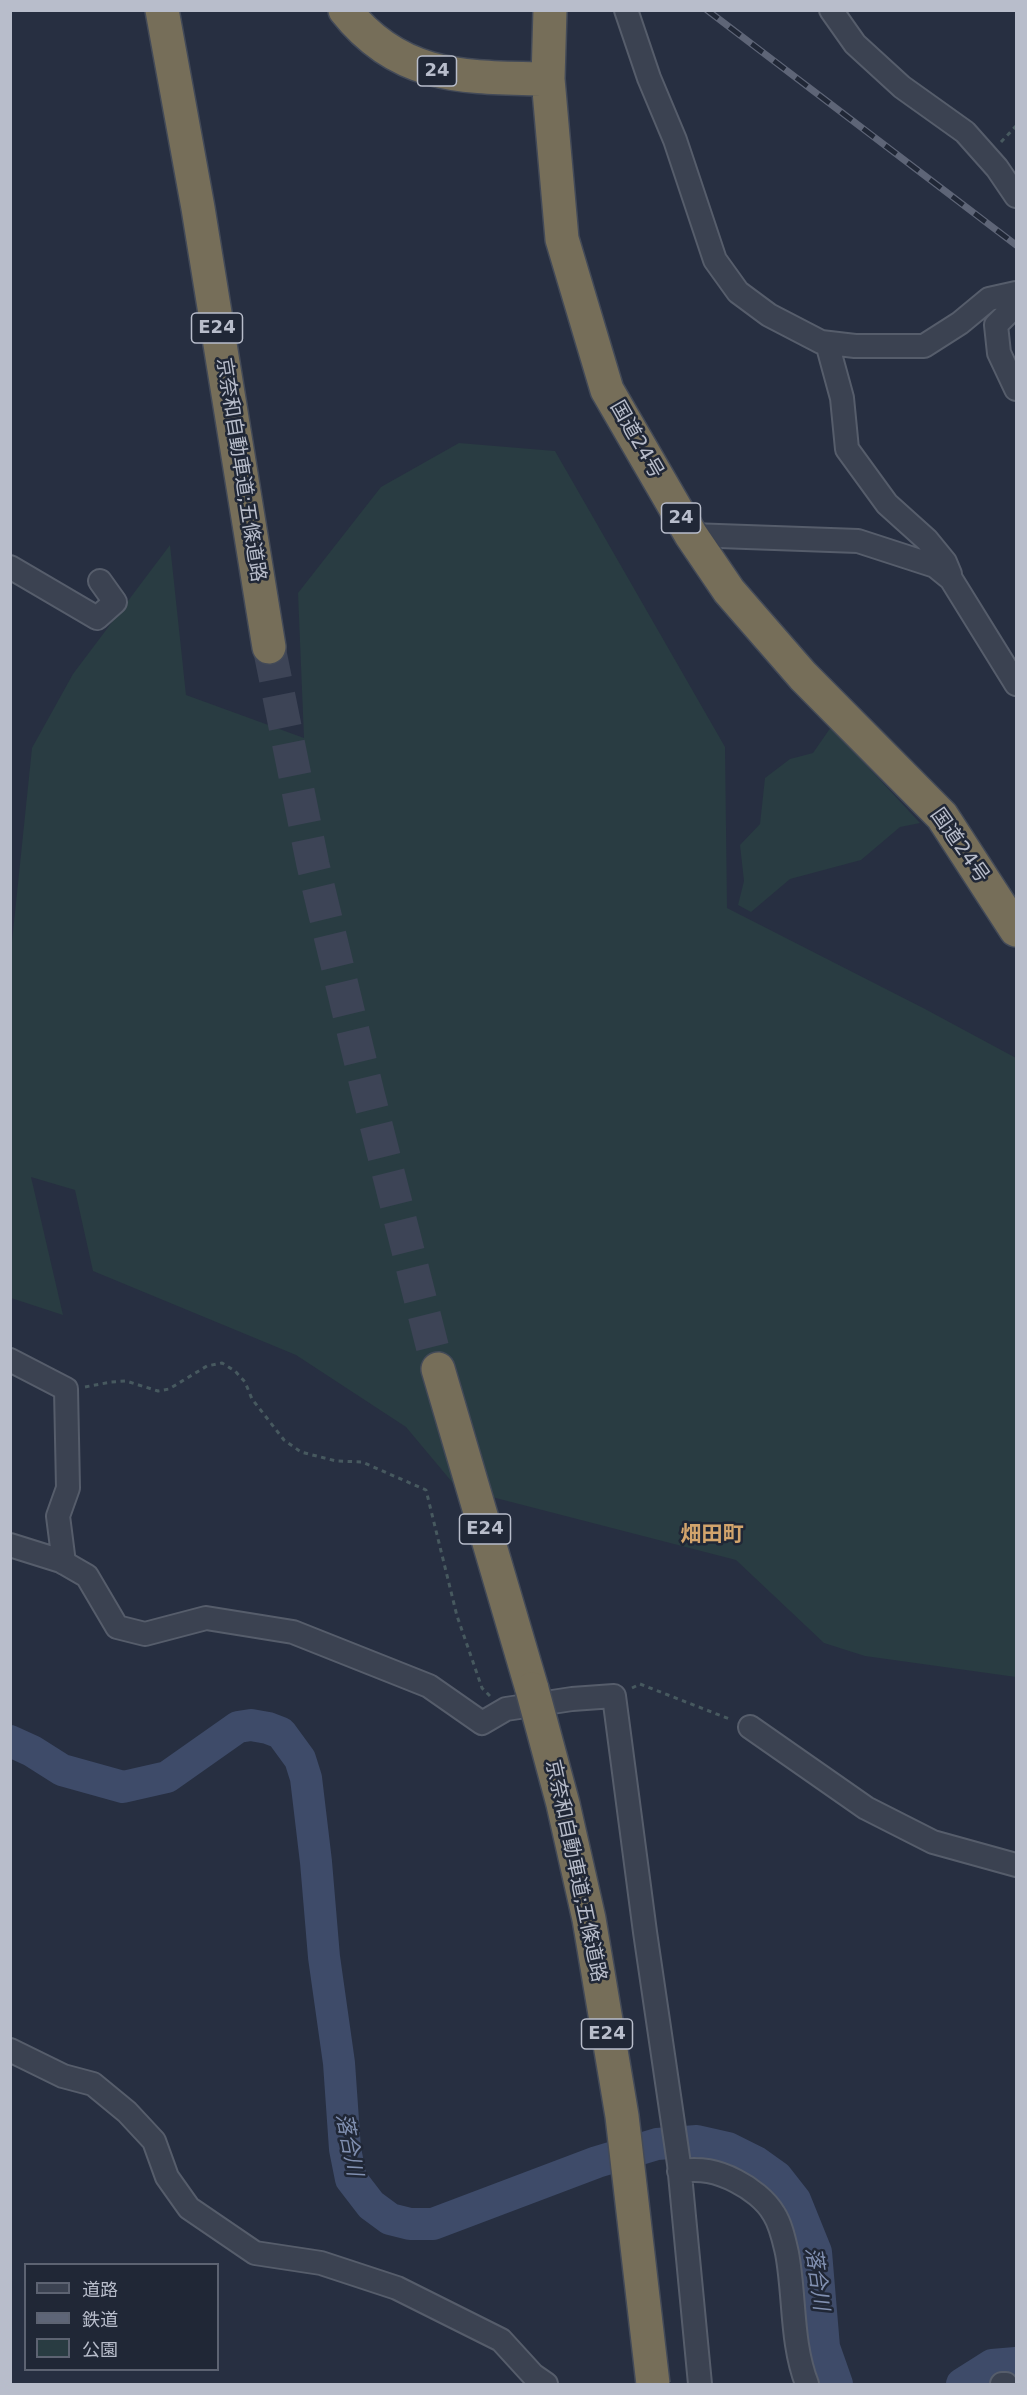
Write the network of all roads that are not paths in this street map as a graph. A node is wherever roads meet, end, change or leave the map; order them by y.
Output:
1 (162, 10) edge
2 (345, 10) edge
3 (550, 10) edge
4 (626, 10) edge
5 (831, 10) edge
6 (548, 79) junction
7 (1017, 196) edge
8 (1017, 293) edge
9 (1017, 305) edge
10 (827, 343) junction
11 (1017, 389) edge
12 (690, 535) junction
13 (10, 567) edge
14 (951, 579) junction
15 (100, 581) dead end
16 (269, 646) tunnel mouth
17 (1017, 684) edge
18 (1017, 930) edge
19 (10, 1360) edge
20 (438, 1369) tunnel mouth
21 (10, 1545) edge
22 (64, 1563) junction
23 (750, 1727) road end
24 (1017, 1865) edge
25 (10, 2050) edge
26 (679, 2167) junction
27 (546, 2385) edge
28 (653, 2385) edge
29 (700, 2385) edge
30 (807, 2385) edge

1 - 16 highway, 京奈和自動車道;五條道路 / E24
2 - 6 highway, 24
3 - 6 highway, 国道24号 / 24
4 - 10 street
5 - 7 street
6 - 12 highway, 国道24号 / 24
8 - 10 street
9 - 11 street
10 - 14 street
12 - 14 street
12 - 18 highway, 国道24号 / 24
13 - 15 street
14 - 17 street
19 - 22 street
20 - 28 highway, 京奈和自動車道;五條道路 / E24, bridge
21 - 22 street
22 - 26 street
23 - 24 street
25 - 27 street
26 - 29 street
26 - 30 street

